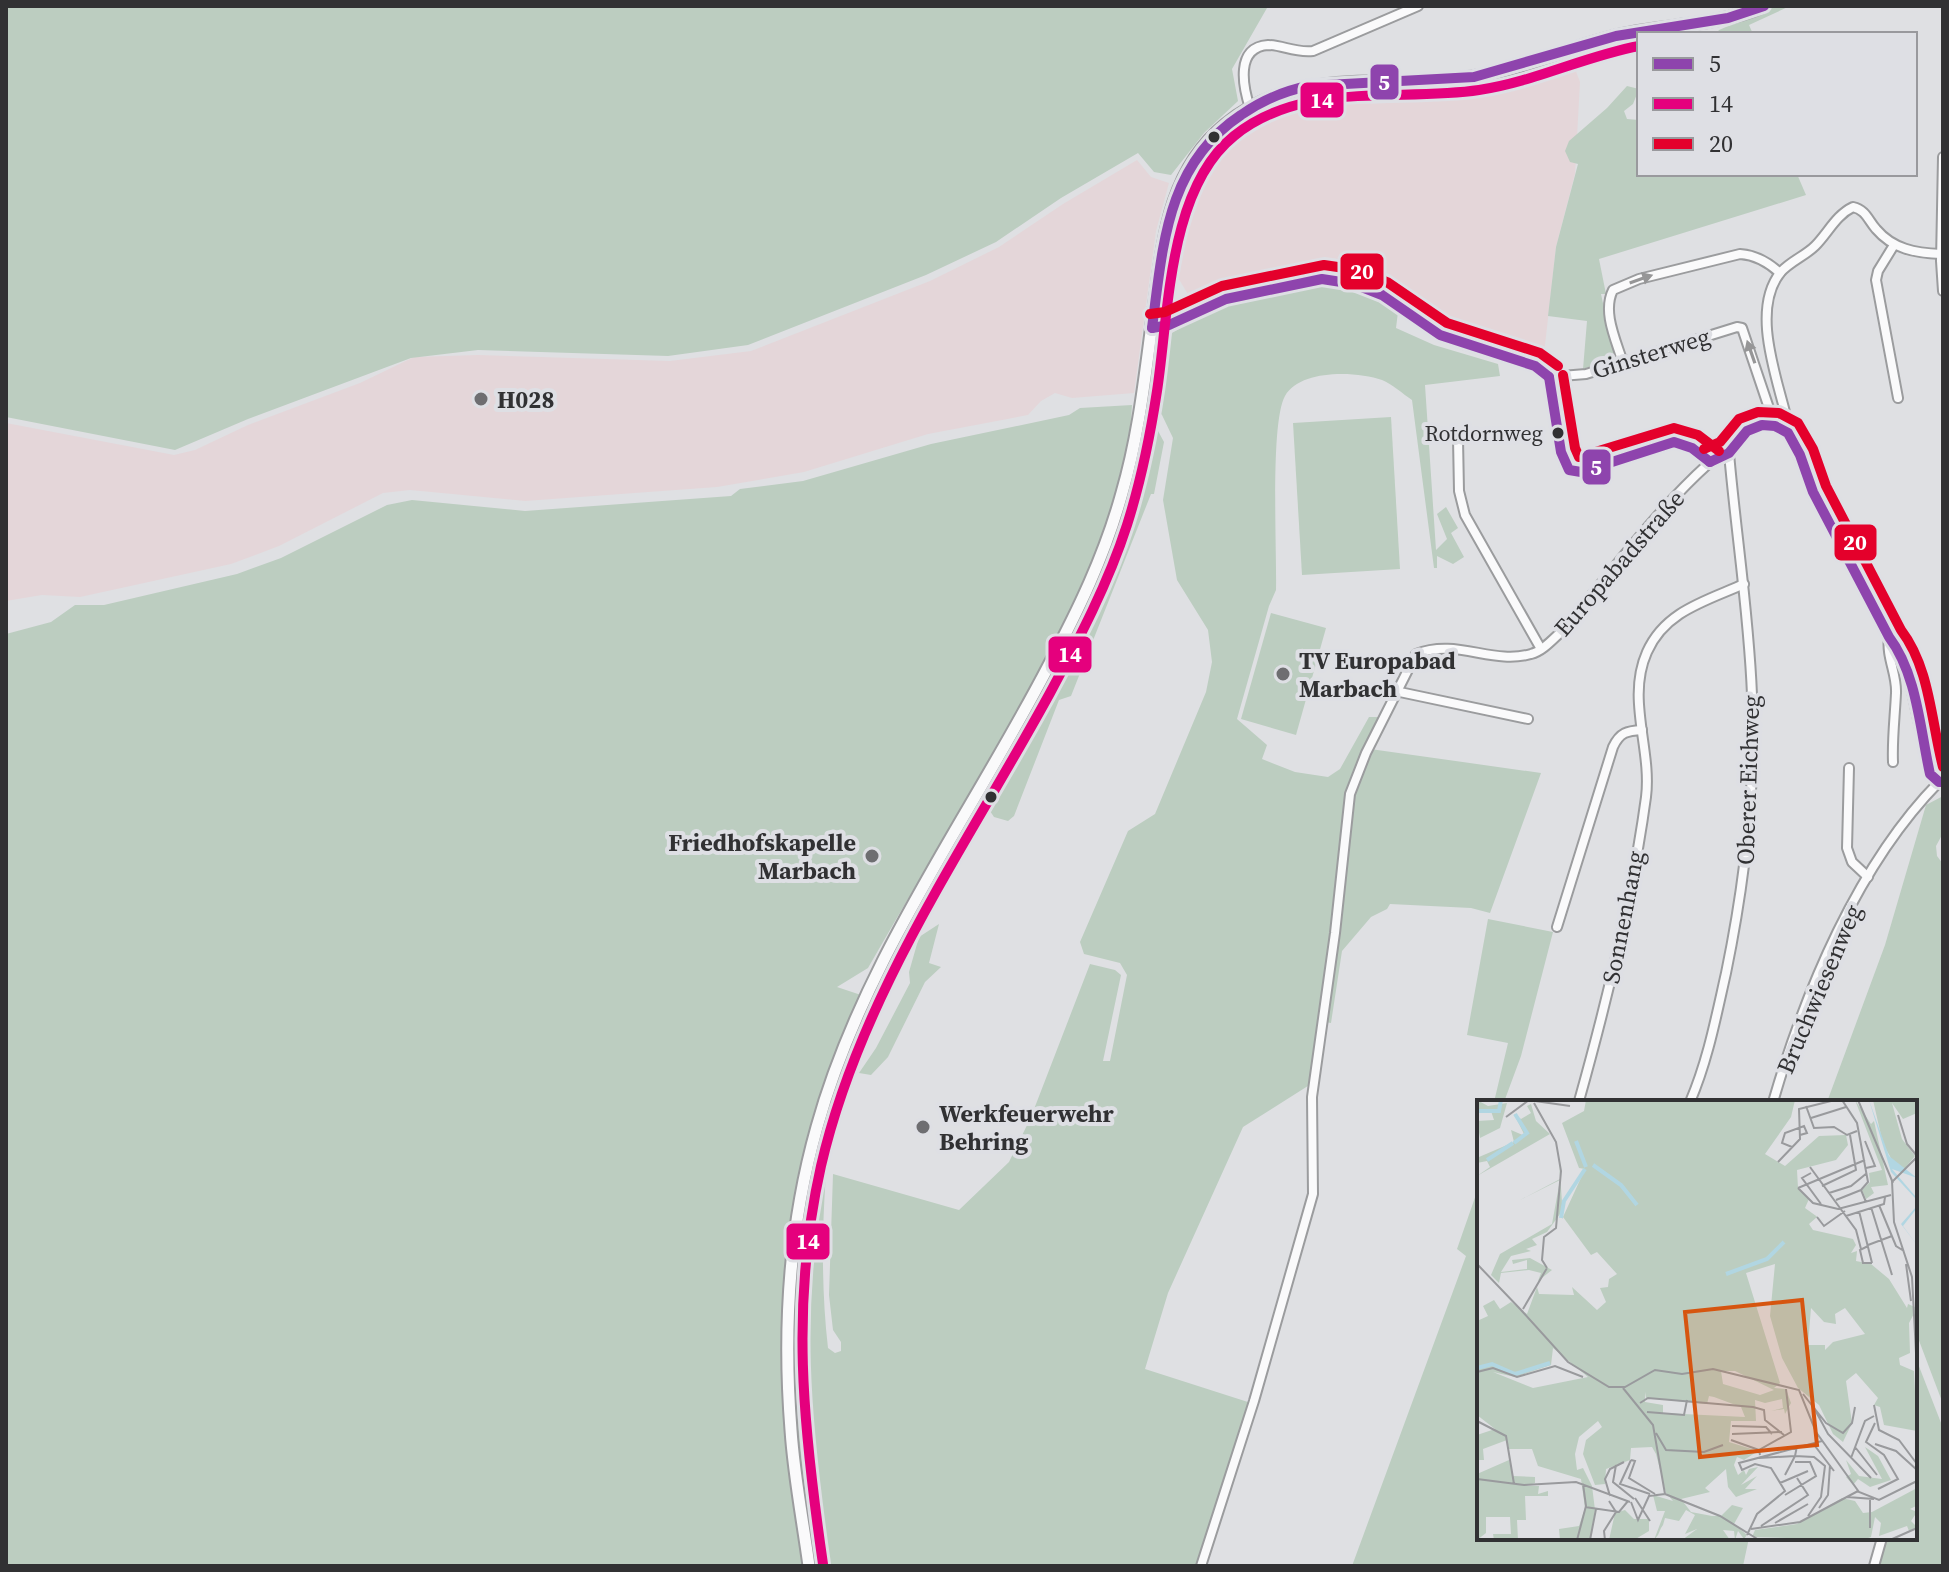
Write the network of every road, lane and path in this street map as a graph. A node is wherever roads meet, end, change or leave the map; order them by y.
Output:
1 (1418, 6) edge
2 (1764, 6) edge
3 (1637, 32) edge
4 (1639, 32) edge
5 (1250, 108) junction
6 (1943, 157) edge
7 (1894, 245) junction
8 (1941, 259) edge
9 (1780, 273) junction
10 (1943, 291) edge
11 (1152, 328) junction
12 (1623, 363) junction
13 (1549, 377) junction
14 (1898, 398) dead end
15 (1775, 426) junction
16 (1458, 439) dead end
17 (1729, 453) junction
18 (1710, 462) junction
19 (1744, 584) junction
20 (1889, 637) junction
21 (1541, 649) junction
22 (1395, 691) junction
23 (1528, 719) dead end
24 (1642, 730) junction
25 (1893, 762) dead end
26 (1849, 768) dead end
27 (1941, 782) edge
28 (1868, 877) junction
29 (1557, 927) dead end
30 (1579, 1100) edge
31 (1691, 1100) edge
32 (1774, 1100) edge
33 (1881, 1540) edge
34 (809, 1566) edge
35 (1201, 1566) edge
36 (1874, 1566) edge

1 - 5 street
2 - 4 main road
3 - 5 main road
5 - 11 main road
6 - 8 street
7 - 8 street
7 - 9 street
7 - 14 street
8 - 10 street
12 -> 9 street
9 - 15 street
11 - 13 street
11 - 34 main road
12 - 13 street, Ginsterweg
15 -> 12 street, Ginsterweg
13 - 18 street
15 - 17 street, Europabadstraße
15 - 20 street
16 - 21 street
17 - 18 street, Europabadstraße
17 - 19 street, Oberer Eichweg
18 - 21 street, Europabadstraße
19 - 24 street, Sonnenhang
19 - 31 street, Oberer Eichweg
20 - 25 street
20 - 27 street
21 - 22 street, Europabadstraße
22 - 23 street
22 - 35 street, Europabadstraße
24 - 29 street
24 - 30 street, Sonnenhang
26 - 28 street, Bruchwiesenweg
27 - 28 street, Bruchwiesenweg
28 - 32 street, Bruchwiesenweg
33 - 36 street

